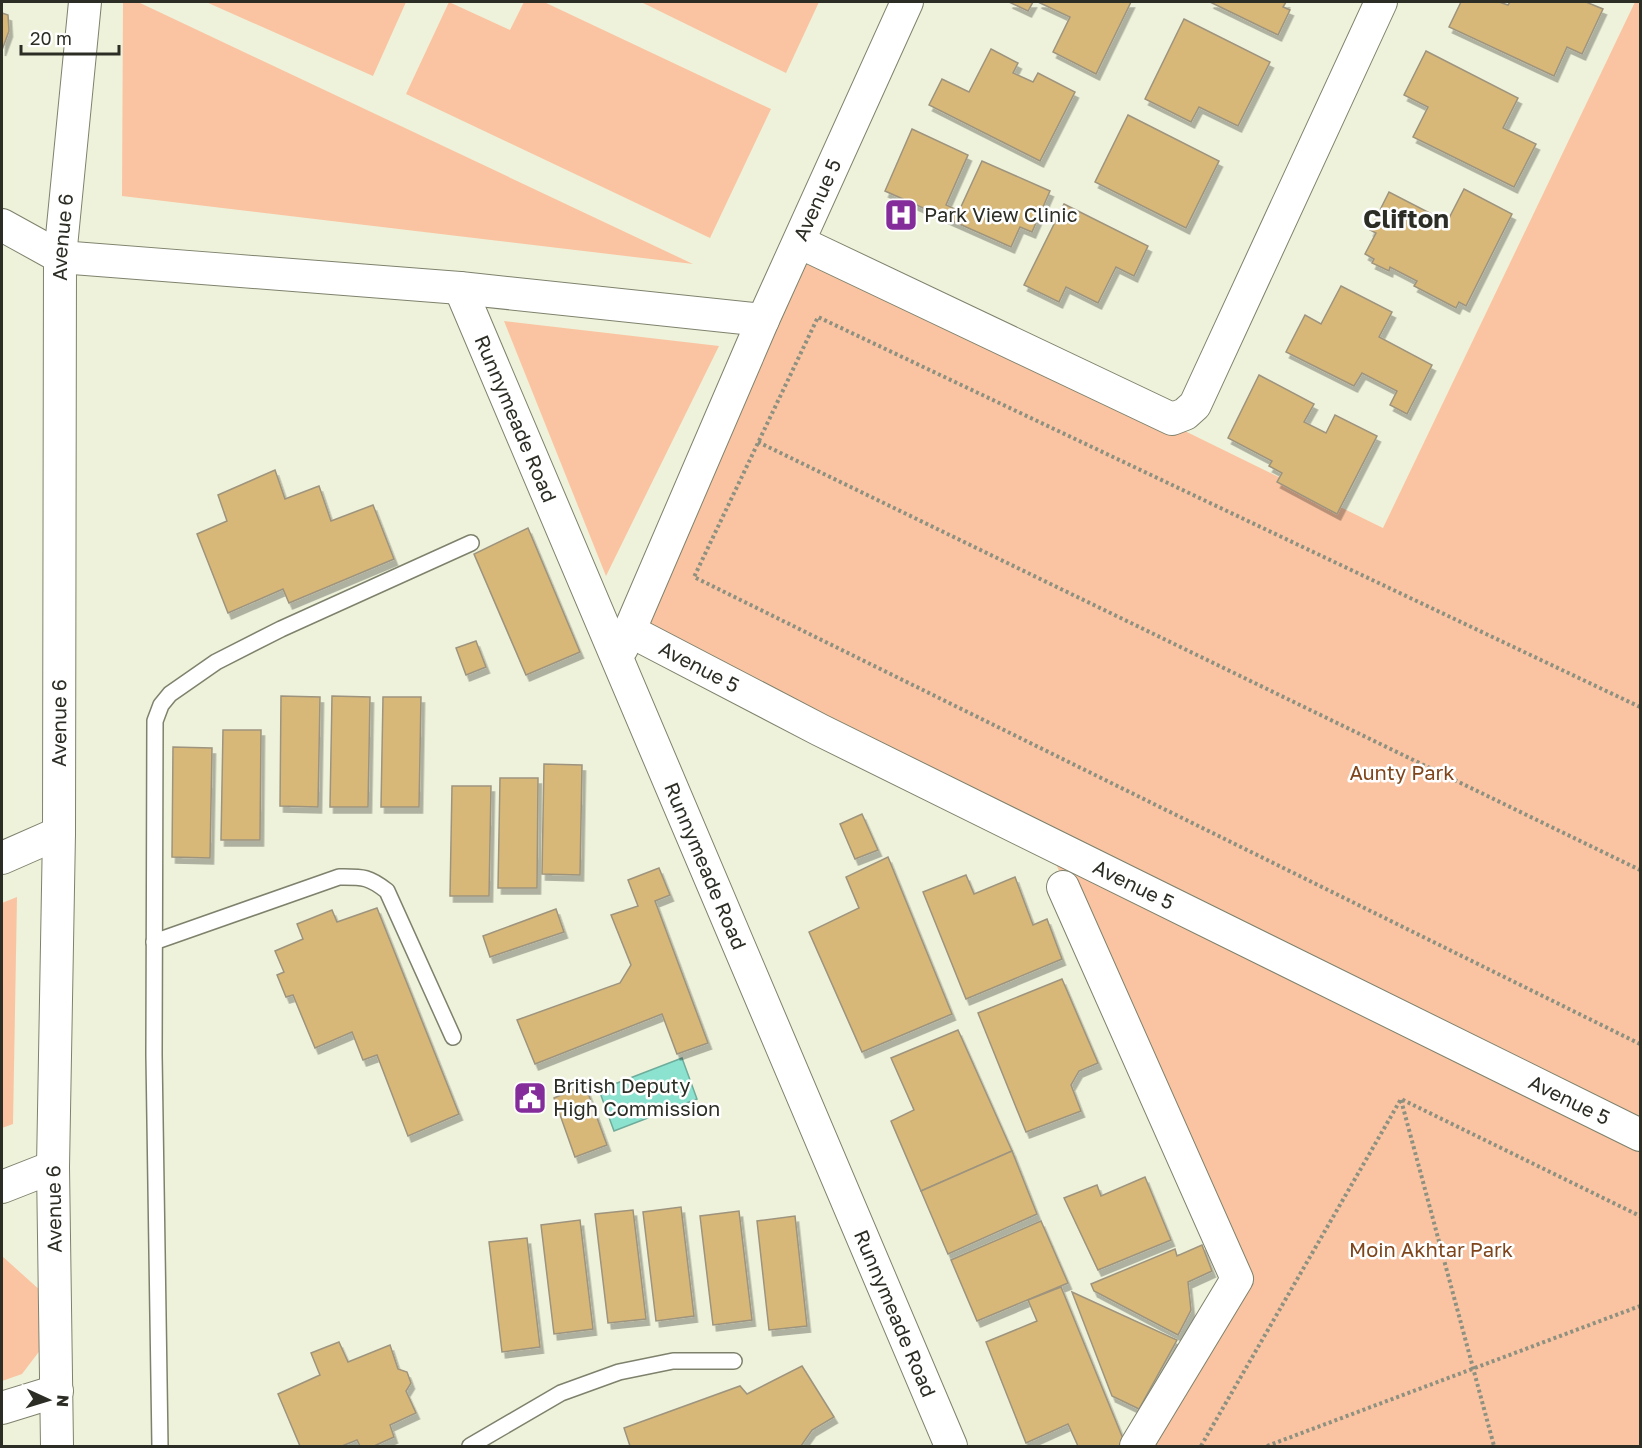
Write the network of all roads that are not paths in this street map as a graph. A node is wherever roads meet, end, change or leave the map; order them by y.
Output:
1 (85, 2) edge
2 (907, 2) edge
3 (1381, 2) edge
4 (2, 225) edge
5 (799, 242) junction
6 (60, 257) junction
7 (460, 288) junction
8 (764, 320) junction
9 (471, 543) dead end
10 (624, 644) junction
11 (59, 833) junction
12 (2, 858) edge
13 (1063, 887) dead end
14 (154, 942) junction
15 (453, 1037) dead end
16 (1641, 1135) edge
17 (53, 1167) junction
18 (2, 1187) edge
19 (734, 1361) dead end
20 (57, 1391) junction
21 (2, 1408) edge
22 (57, 1446) edge
23 (160, 1446) edge
24 (470, 1446) edge
25 (951, 1446) edge
26 (1136, 1446) edge

1 - 6 street, Avenue 6
2 - 5 street, Avenue 5
3 - 5 street
4 - 6 street
5 - 8 street, Avenue 5
6 - 7 street
6 - 11 street, Avenue 6
7 - 8 street
7 - 10 street, Runnymeade Road
8 - 10 street, Avenue 5
9 - 14 lane
10 - 16 street, Avenue 5
10 - 25 street, Runnymeade Road
11 - 12 street
11 - 17 street, Avenue 6
13 - 26 street
14 - 15 lane
14 - 23 lane
17 - 18 street
17 - 20 street, Avenue 6
19 - 24 lane
20 - 21 street
20 - 22 street, Avenue 6

